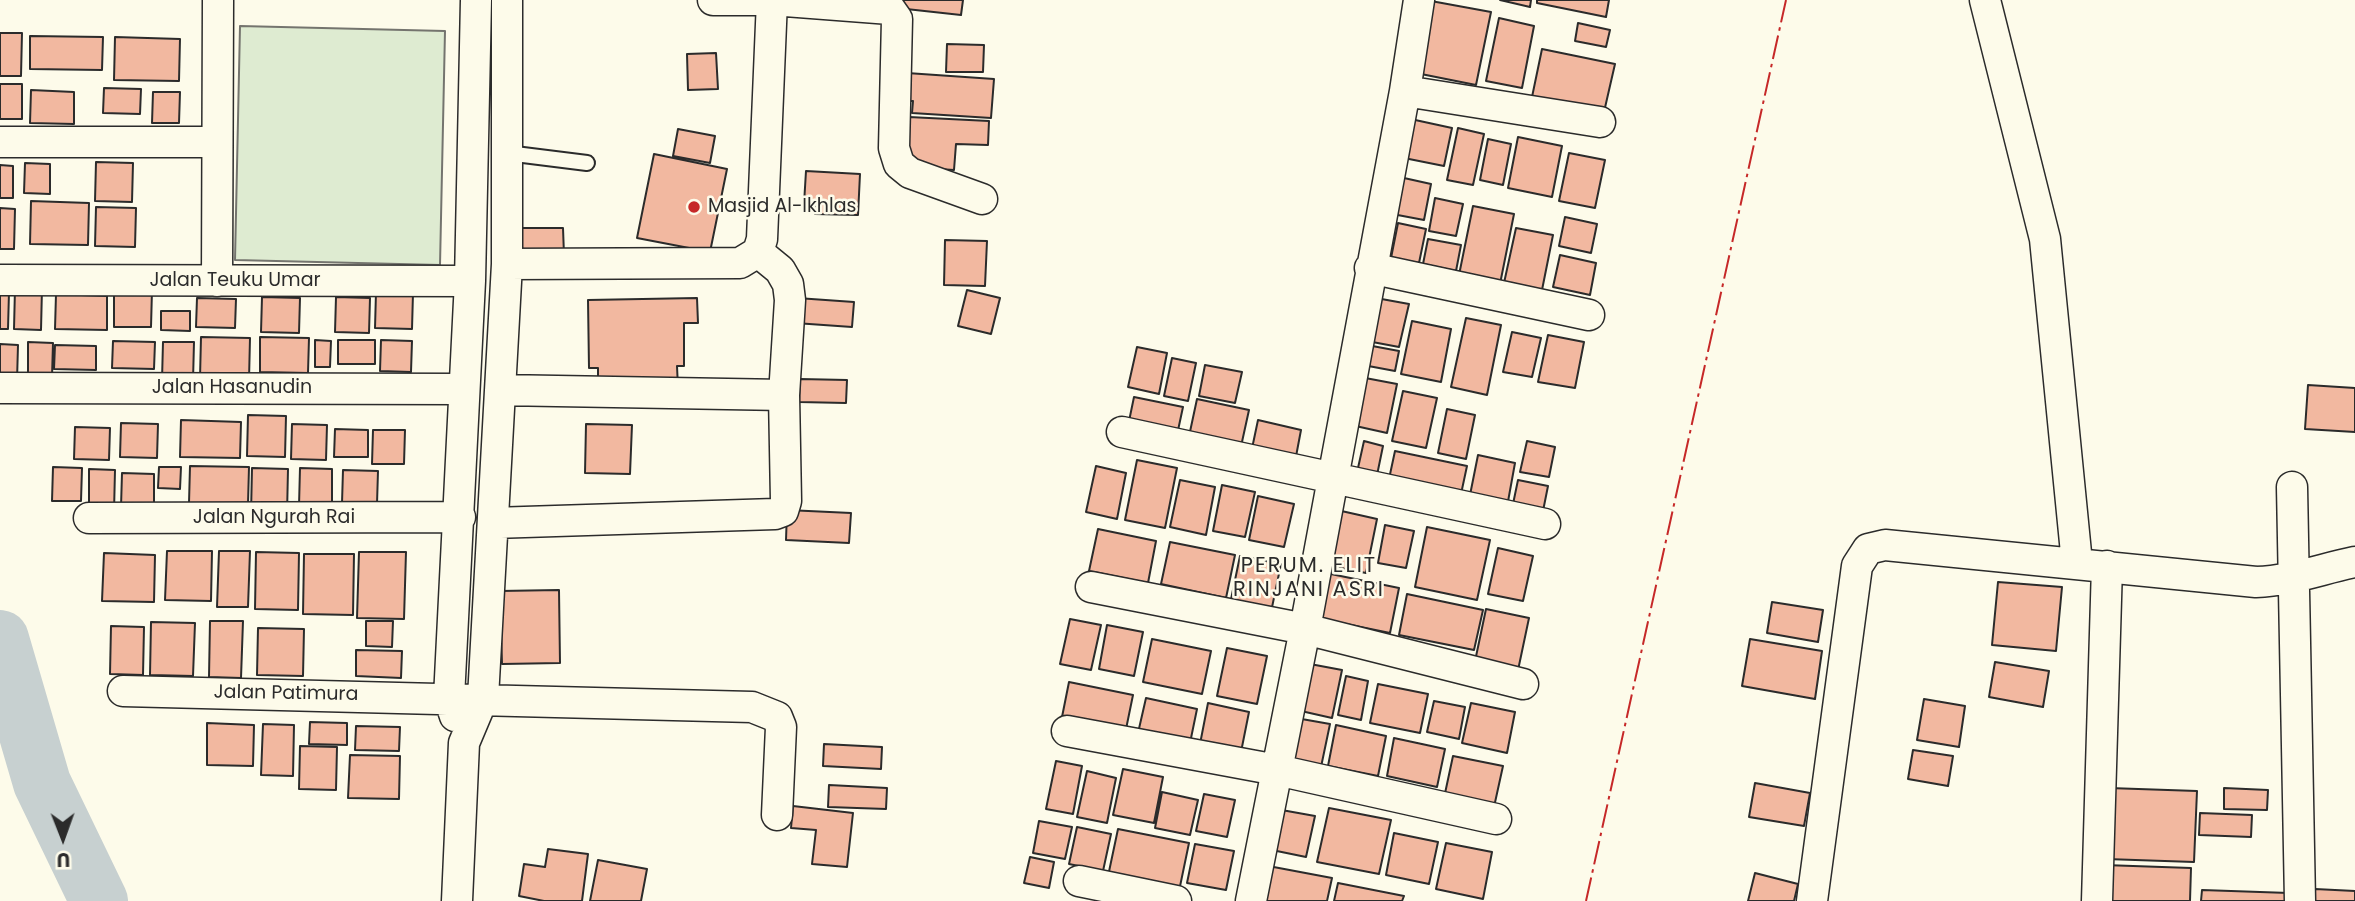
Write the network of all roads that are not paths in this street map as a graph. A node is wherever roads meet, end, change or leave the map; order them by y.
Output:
1 (218, 0) edge
2 (476, 0) edge
3 (507, 0) edge
4 (713, 0) edge
5 (1419, 0) edge
6 (1985, 0) edge
7 (772, 1) edge
8 (1405, 91) junction
9 (1600, 122) dead end
10 (0, 142) edge
11 (217, 142) junction
12 (507, 153) junction
13 (587, 163) dead end
14 (982, 199) dead end
15 (758, 252) junction
16 (507, 264) junction
17 (1370, 268) junction
18 (0, 280) edge
19 (217, 281) junction
20 (470, 281) junction
21 (1589, 315) dead end
22 (0, 388) edge
23 (463, 389) junction
24 (500, 390) junction
25 (784, 395) junction
26 (1122, 432) dead end
27 (1331, 480) junction
28 (2292, 487) dead end
29 (460, 517) junction
30 (89, 518) dead end
31 (493, 523) junction
32 (1545, 524) dead end
33 (2355, 562) edge
34 (2077, 563) junction
35 (2107, 566) junction
36 (2295, 579) junction
37 (1091, 587) dead end
38 (1305, 629) junction
39 (1523, 684) dead end
40 (123, 691) dead end
41 (449, 698) junction
42 (484, 698) junction
43 (1067, 731) dead end
44 (464, 743) junction
45 (1277, 770) junction
46 (777, 815) dead end
47 (1496, 818) dead end
48 (1079, 881) dead end
49 (457, 901) edge
50 (1176, 901) edge
51 (1251, 901) edge
52 (1812, 901) edge
53 (2097, 901) edge
54 (2300, 901) edge

1 - 11 street
2 - 20 street
3 - 12 street
4 - 7 street
5 - 8 street
6 - 34 street
7 - 14 street
7 - 15 street
8 - 9 street
8 - 17 street
10 - 11 street
11 - 19 street
12 - 13 lane
12 - 16 street
15 - 16 street
15 - 25 street
16 - 24 street
17 - 21 street
17 - 27 street
18 - 19 street, Jalan Teuku Umar
19 - 20 street, Jalan Teuku Umar
20 - 23 street
22 - 23 street, Jalan Hasanudin
23 - 29 street
24 - 25 street
24 - 31 street
25 - 31 street
26 - 27 street
27 - 32 street
27 - 38 street
28 - 36 street
29 - 30 street, Jalan Ngurah Rai
29 - 41 street
31 - 42 street
33 - 36 street
34 - 35 street
34 - 52 street
35 - 36 street
35 - 53 street
36 - 54 street
37 - 38 street
38 - 39 street
38 - 45 street
40 - 41 street, Jalan Patimura
41 - 42 street, Jalan Patimura
41 - 44 street
42 - 44 street
42 - 46 street, Jalan Patimura
43 - 45 street
44 - 49 street
45 - 47 street
45 - 51 street
48 - 50 street

